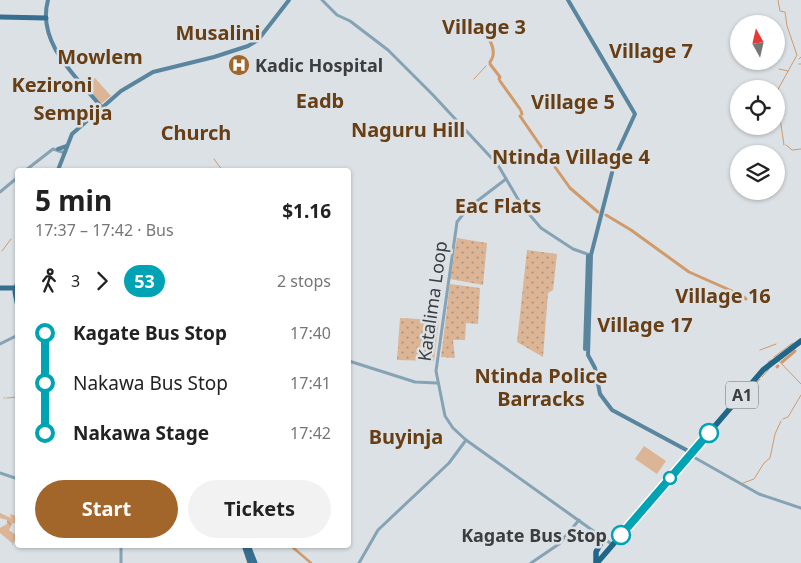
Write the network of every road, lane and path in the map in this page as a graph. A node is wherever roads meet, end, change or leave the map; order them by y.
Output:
1 (48, 0) edge
2 (289, 0) edge
3 (322, 0) edge
4 (568, 0) edge
5 (0, 17) edge
6 (46, 18) junction
7 (103, 109) junction
8 (634, 114) junction
9 (67, 146) junction
10 (58, 149) junction
11 (51, 150) junction
12 (65, 154) junction
13 (28, 168) edge
14 (60, 168) edge
15 (506, 179) junction
16 (15, 180) edge
17 (0, 192) edge
18 (590, 254) junction
19 (0, 286) edge
20 (15, 286) edge
21 (15, 336) edge
22 (801, 341) edge
23 (0, 344) edge
24 (351, 362) edge
25 (437, 383) junction
26 (466, 440) junction
27 (691, 454) junction
28 (0, 473) edge
29 (15, 477) edge
30 (801, 508) edge
31 (579, 520) junction
32 (600, 535) junction
33 (613, 545) junction
34 (121, 548) edge
35 (245, 548) edge
36 (249, 548) edge
37 (121, 563) edge
38 (250, 563) edge
39 (254, 563) edge
40 (359, 563) edge
41 (530, 563) edge
42 (596, 563) edge

1 - 6 main road
2 - 7 main road
3 - 15 street
4 - 8 main road
5 - 6 main road
6 - 7 main road
7 - 9 main road
7 - 12 main road
8 - 18 main road
8 - 18 main road
9 - 10 main road
9 - 12 main road
10 - 11 street
10 - 12 street
11 - 12 street
11 - 13 street
12 - 14 main road
15 - 18 street
15 - 25 street, Katalima Loop
16 - 17 street
18 - 27 main road
19 - 20 main road
21 - 23 street
22 - 27 highway, A1
24 - 25 street
25 - 26 street, Katalima Loop
26 - 31 street, Katalima Loop
26 - 40 street
27 - 30 street
27 - 33 highway, A1
28 - 29 street
31 - 32 street, Katalima Loop
31 - 41 street
32 - 33 street, Katalima Loop
32 - 42 highway
33 - 42 highway, A1
34 - 37 street
35 - 38 main road
36 - 39 main road

